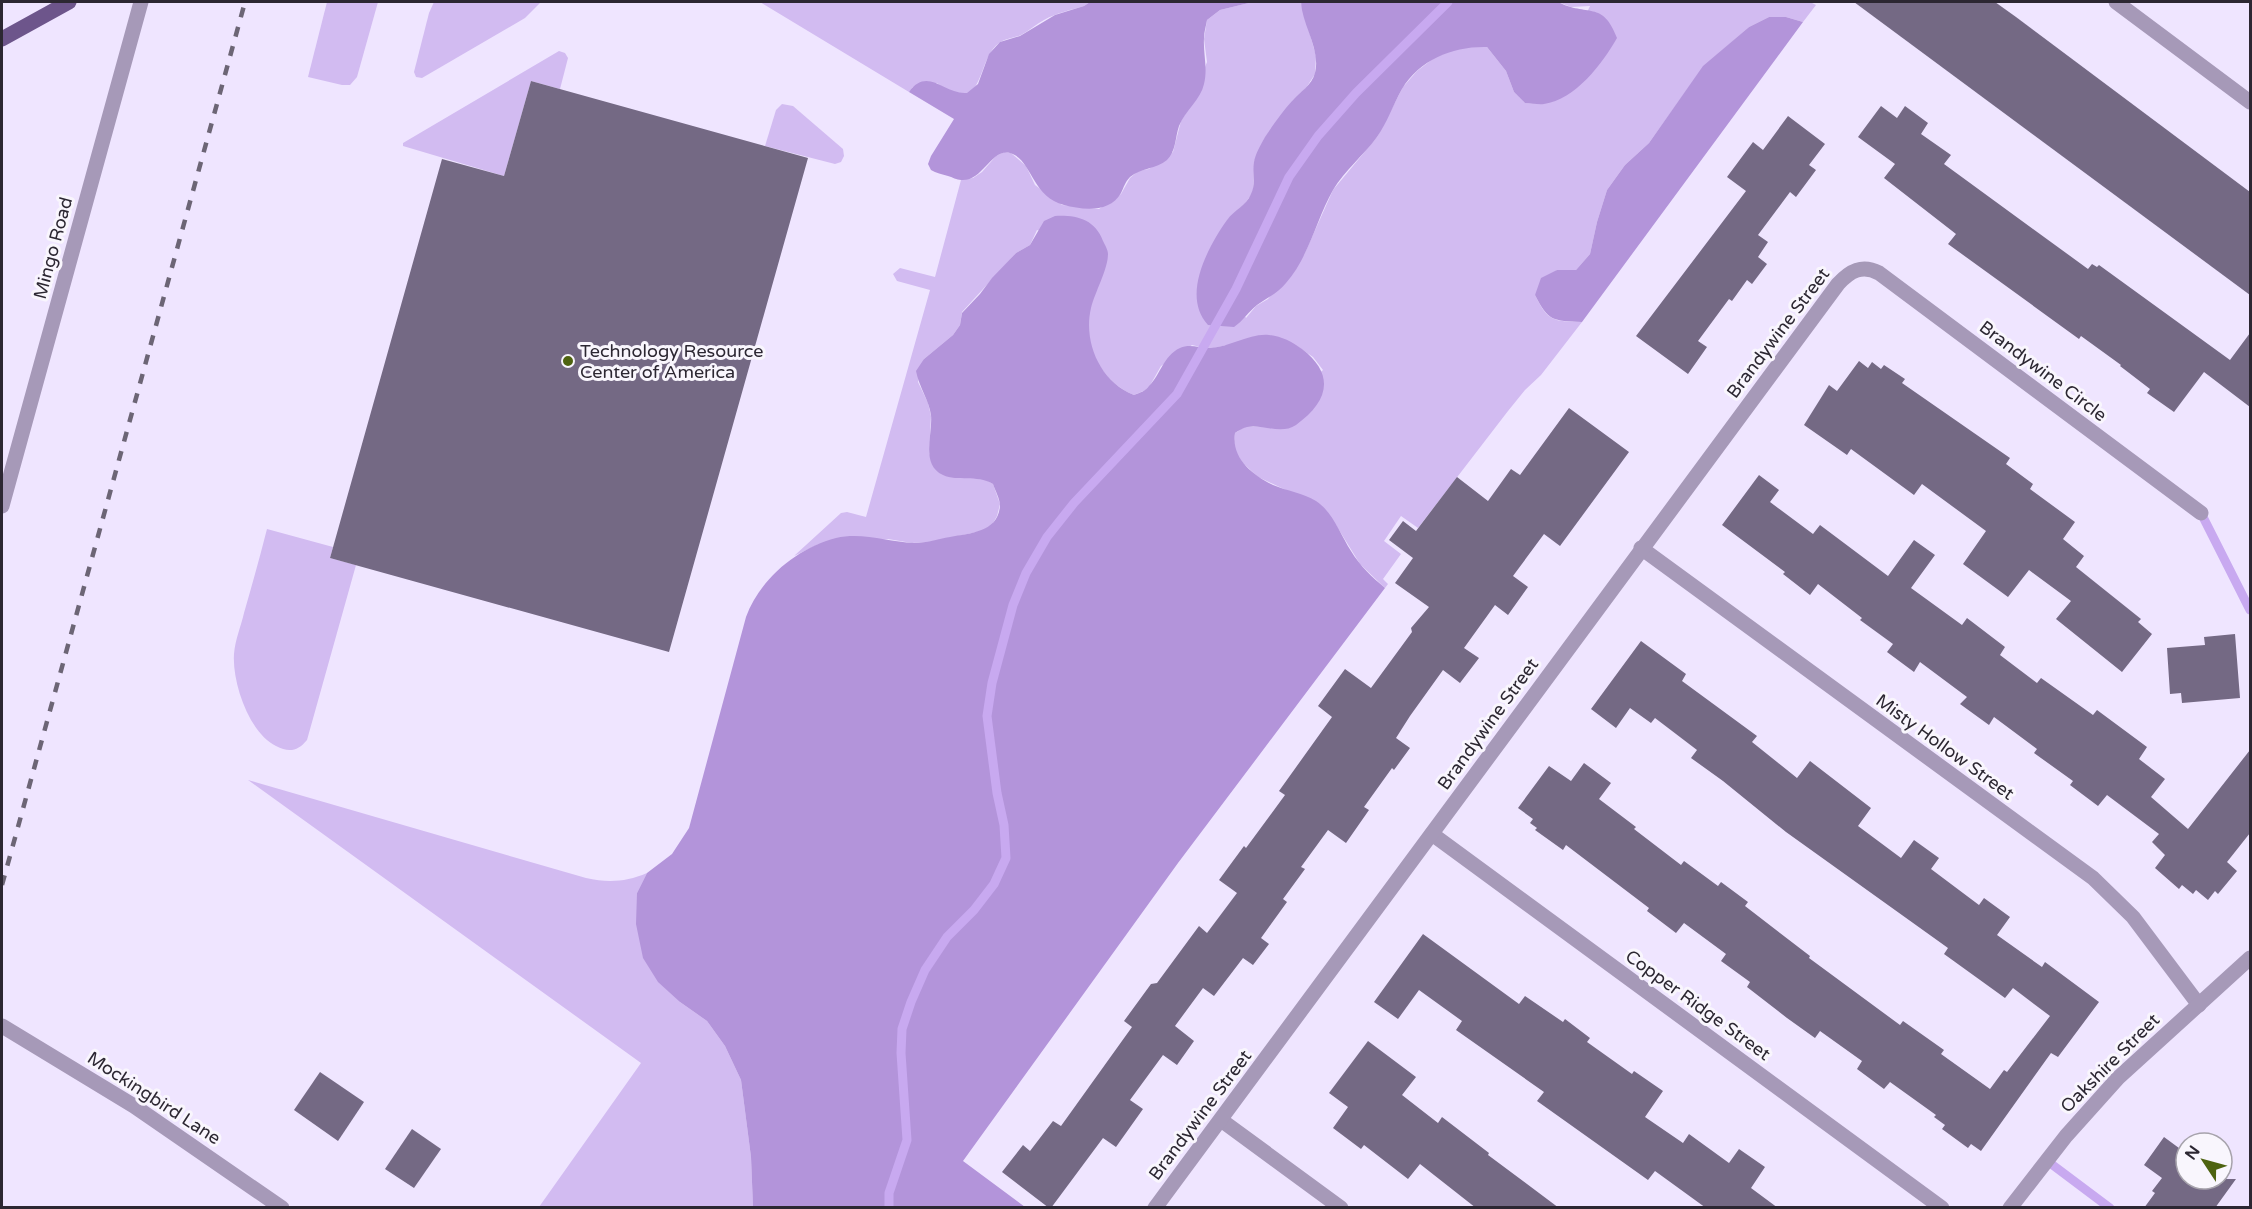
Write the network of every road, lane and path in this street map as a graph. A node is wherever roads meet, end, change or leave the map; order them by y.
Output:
1 (69, 2) edge
2 (141, 2) edge
3 (2116, 2) edge
4 (7, 36) edge
5 (2250, 102) edge
6 (1858, 269) joint
7 (2, 506) edge
8 (2201, 513) dead end
9 (1641, 548) junction
10 (1432, 834) junction
11 (2250, 958) edge
12 (2199, 1005) junction
13 (2, 1026) edge
14 (1221, 1120) junction
15 (282, 1208) edge
16 (1155, 1208) edge
17 (1341, 1208) edge
18 (1942, 1208) edge
19 (2010, 1208) edge

1 - 4 main road
2 - 7 street, Mingo Road
3 - 5 street
6 - 8 street, Brandywine Circle
6 - 9 street, Brandywine Street
9 - 10 street, Brandywine Street
9 - 12 street, Misty Hollow Street
10 - 14 street, Brandywine Street
10 - 18 street, Copper Ridge Street
11 - 12 street, Oakshire Street
12 - 19 street, Oakshire Street
13 - 15 street, Mockingbird Lane
14 - 16 street, Brandywine Street
14 - 17 street

